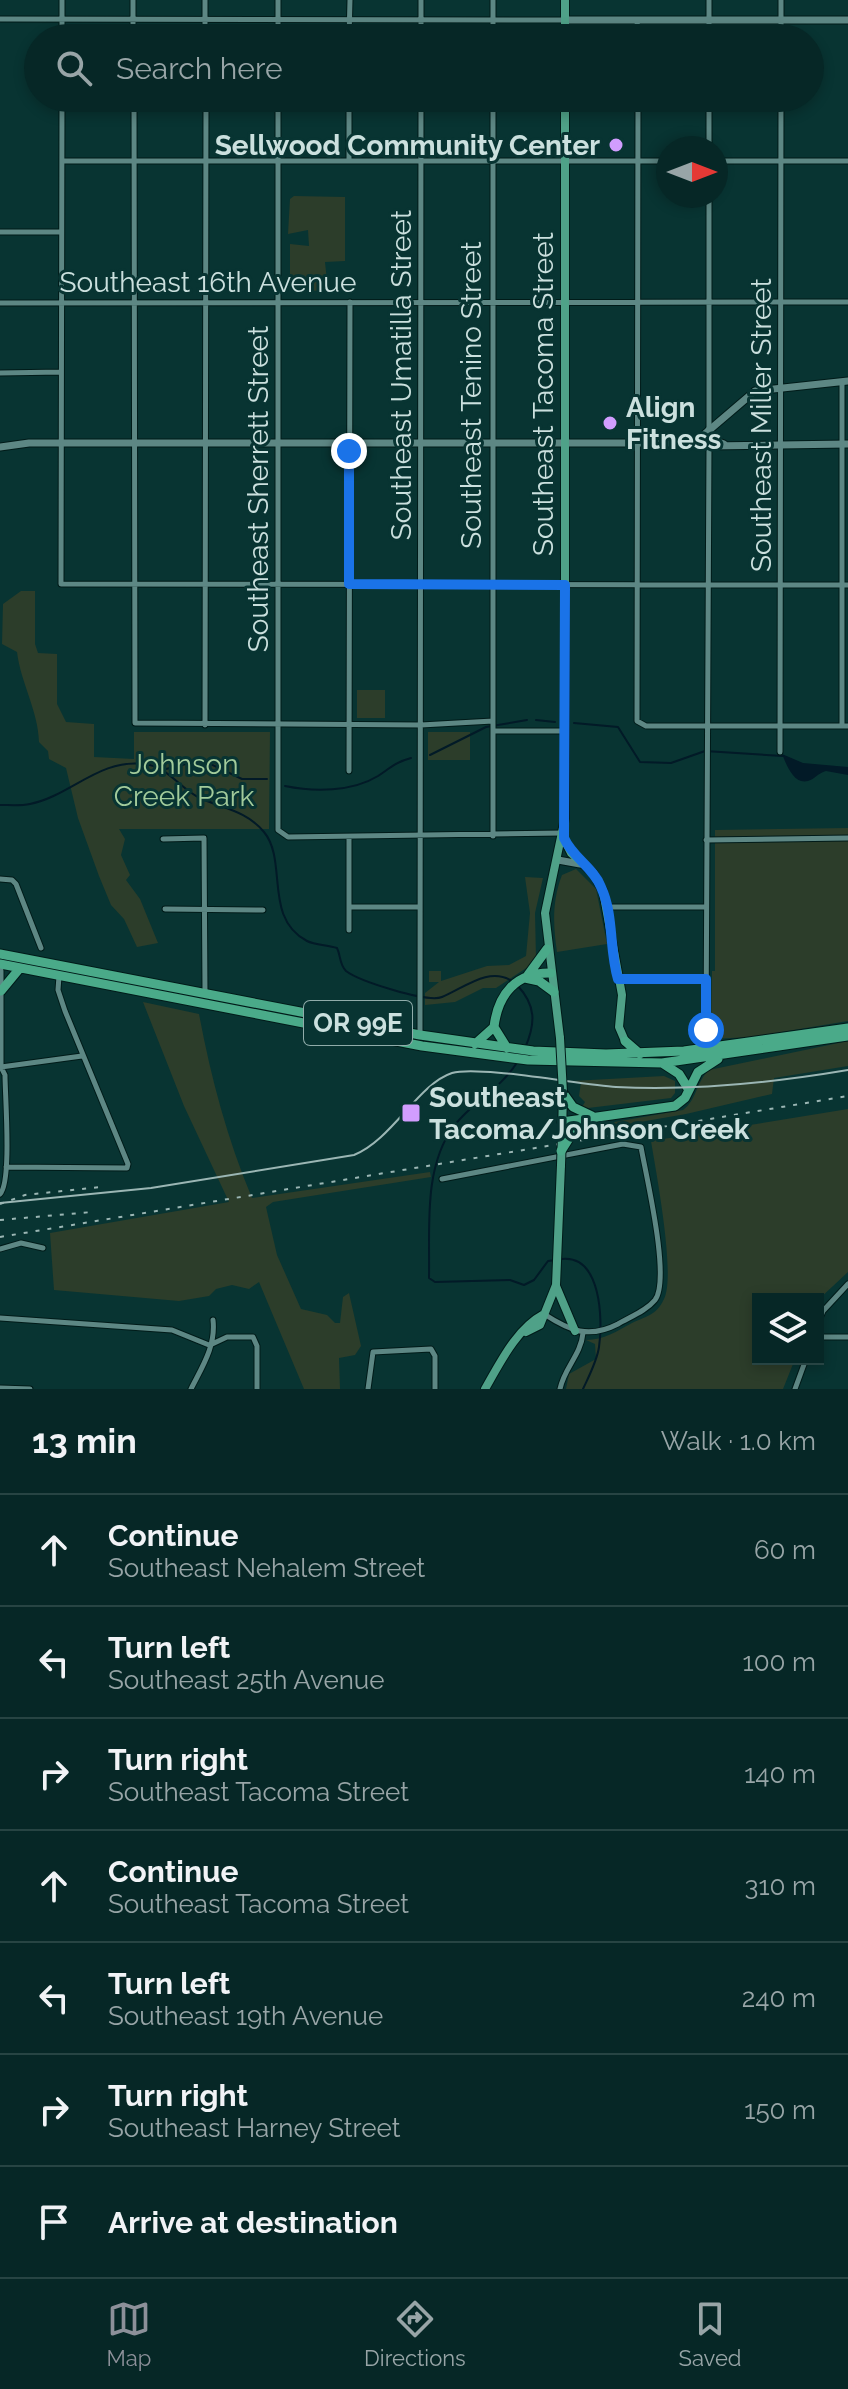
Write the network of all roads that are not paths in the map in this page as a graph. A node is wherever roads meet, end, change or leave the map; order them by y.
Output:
1 (62, 0) edge
2 (133, 0) edge
3 (205, 0) edge
4 (278, 0) edge
5 (350, 0) edge
6 (421, 0) edge
7 (493, 0) edge
8 (565, 0) edge
9 (709, 0) edge
10 (781, 0) edge
11 (0, 19) edge
12 (62, 19) junction
13 (133, 20) junction
14 (205, 20) junction
15 (278, 20) junction
16 (350, 20) junction
17 (421, 20) junction
18 (493, 20) junction
19 (565, 20) junction
20 (637, 20) junction
21 (709, 20) junction
22 (781, 20) junction
23 (848, 20) edge
24 (62, 24) edge
25 (133, 24) edge
26 (205, 24) edge
27 (278, 24) edge
28 (350, 24) edge
29 (421, 24) edge
30 (493, 24) edge
31 (565, 24) edge
32 (637, 24) edge
33 (709, 24) edge
34 (781, 24) edge
35 (62, 112) edge
36 (134, 112) edge
37 (206, 112) edge
38 (278, 112) edge
39 (349, 112) edge
40 (421, 112) edge
41 (493, 112) edge
42 (565, 112) edge
43 (638, 112) edge
44 (709, 112) edge
45 (781, 112) edge
46 (709, 136) edge
47 (62, 161) junction
48 (134, 161) junction
49 (206, 161) junction
50 (278, 161) junction
51 (349, 161) junction
52 (421, 161) junction
53 (493, 161) junction
54 (565, 161) junction
55 (637, 161) junction
56 (656, 161) edge
57 (728, 161) edge
58 (781, 161) junction
59 (848, 161) edge
60 (709, 208) edge
61 (0, 232) edge
62 (61, 232) junction
63 (278, 301) junction
64 (61, 302) junction
65 (133, 302) junction
66 (350, 302) junction
67 (422, 302) junction
68 (637, 302) junction
69 (781, 302) junction
70 (848, 302) edge
71 (0, 303) edge
72 (205, 303) junction
73 (493, 303) junction
74 (565, 303) junction
75 (710, 303) junction
76 (61, 372) junction
77 (0, 373) edge
78 (845, 381) edge
79 (781, 387) junction
80 (709, 430) junction
81 (700, 438) junction
82 (61, 443) junction
83 (133, 443) junction
84 (205, 443) junction
85 (277, 443) junction
86 (421, 443) junction
87 (349, 444) junction
88 (493, 444) junction
89 (565, 444) junction
90 (637, 444) junction
91 (724, 444) junction
92 (781, 444) junction
93 (845, 444) edge
94 (709, 446) junction
95 (0, 447) edge
96 (134, 584) junction
97 (205, 584) junction
98 (277, 584) junction
99 (349, 584) junction
100 (421, 584) junction
101 (493, 585) junction
102 (565, 585) junction
103 (637, 585) junction
104 (709, 585) junction
105 (781, 585) junction
106 (845, 585) edge
107 (205, 725) junction
108 (277, 725) junction
109 (349, 725) junction
110 (421, 725) junction
111 (781, 725) junction
112 (493, 726) junction
113 (709, 726) junction
114 (845, 726) edge
115 (565, 731) junction
116 (780, 752) dead end
117 (349, 771) dead end
118 (420, 836) junction
119 (493, 836) junction
120 (564, 836) junction
121 (349, 837) junction
122 (848, 838) edge
123 (163, 839) dead end
124 (706, 840) junction
125 (558, 860) junction
126 (580, 864) junction
127 (0, 879) edge
128 (349, 907) junction
129 (419, 907) junction
130 (607, 907) junction
131 (706, 907) junction
132 (165, 909) dead end
133 (206, 909) junction
134 (263, 910) dead end
135 (349, 930) dead end
136 (41, 948) dead end
137 (547, 949) junction
138 (0, 954) edge
139 (0, 964) edge
140 (20, 968) junction
141 (0, 971) edge
142 (551, 973) junction
143 (59, 975) junction
144 (525, 978) junction
145 (618, 979) junction
146 (706, 979) junction
147 (1, 991) edge
148 (205, 992) junction
149 (554, 992) junction
150 (494, 1027) junction
151 (848, 1028) edge
152 (706, 1034) dead end
153 (420, 1035) junction
154 (848, 1036) edge
155 (625, 1041) joint
156 (475, 1044) junction
157 (504, 1053) junction
158 (640, 1054) junction
159 (530, 1055) junction
160 (82, 1056) junction
161 (721, 1057) junction
162 (662, 1063) junction
163 (1, 1067) edge
164 (689, 1090) junction
165 (563, 1093) junction
166 (595, 1117) junction
167 (562, 1122) junction
168 (561, 1151) junction
169 (6, 1167) junction
170 (442, 1179) dead end
171 (0, 1194) edge
172 (43, 1248) dead end
173 (0, 1249) edge
174 (848, 1284) edge
175 (556, 1285) junction
176 (824, 1310) edge
177 (544, 1314) junction
178 (0, 1318) edge
179 (213, 1320) dead end
180 (582, 1333) junction
181 (824, 1337) edge
182 (848, 1337) edge
183 (209, 1345) junction
184 (804, 1365) edge
185 (0, 1388) edge
186 (30, 1389) edge
187 (191, 1389) edge
188 (257, 1389) edge
189 (368, 1389) edge
190 (435, 1389) edge
191 (485, 1389) edge
192 (560, 1389) edge
193 (795, 1389) edge

1 - 12 street
2 - 13 street
3 - 14 street
4 - 15 street
5 - 16 street
6 - 17 street
7 - 18 street
8 - 19 main road
9 - 21 street
10 - 22 street
11 - 12 street
12 - 13 street
12 - 24 street
13 - 14 street
13 - 25 street
14 - 15 street
14 - 26 street
15 - 16 street
15 - 27 street
16 - 17 street
16 - 28 street
17 - 18 street
17 - 29 street
18 - 19 street
18 - 30 street
19 - 20 main road
19 - 31 main road
20 - 21 main road
20 - 32 street
21 - 22 main road
21 - 33 street
22 - 23 main road
22 - 34 street
35 - 47 street
36 - 48 street
37 - 49 street
38 - 50 street, Southeast Sherrett Street
39 - 51 street
40 - 52 street, Southeast Umatilla Street
41 - 53 street, Southeast Tenino Street
42 - 54 main road, Southeast Tacoma Street
43 - 55 street
44 - 46 street
45 - 58 street, Southeast Miller Street
47 - 48 street
47 - 62 street
48 - 49 street
48 - 65 street
49 - 50 street
49 - 72 street
50 - 51 street
50 - 63 street, Southeast Sherrett Street
51 - 52 street
52 - 53 street
52 - 67 street, Southeast Umatilla Street
53 - 54 street
53 - 73 street, Southeast Tenino Street
54 - 55 street
54 - 74 main road, Southeast Tacoma Street
55 - 56 street
55 - 68 street
57 - 58 street
58 - 59 street
58 - 69 street, Southeast Miller Street
60 - 75 street
61 - 62 street
62 - 64 street
63 - 66 street, Southeast 16th Avenue
63 - 72 street, Southeast 16th Avenue
63 - 85 street, Southeast Sherrett Street
64 - 65 street, Southeast 16th Avenue
64 - 71 street, Southeast 16th Avenue
64 - 76 street
65 - 72 street, Southeast 16th Avenue
65 - 83 street
66 - 67 street, Southeast 16th Avenue
66 - 87 street
67 - 73 street, Southeast 16th Avenue
67 - 86 street, Southeast Umatilla Street
68 - 74 street, Southeast 16th Avenue
68 - 75 street, Southeast 16th Avenue
68 - 90 street
69 - 70 street, Southeast 16th Avenue
69 - 75 street, Southeast 16th Avenue
69 - 79 street, Southeast Miller Street
72 - 84 street
73 - 74 street, Southeast 16th Avenue
73 - 88 street, Southeast Tenino Street
74 - 89 main road, Southeast Tacoma Street
75 - 80 street
76 - 77 street
76 - 82 street
78 - 79 main road
78 - 93 street
79 - 80 main road
79 - 92 street, Southeast Miller Street
80 - 81 main road
80 - 91 main road
81 - 90 main road
81 - 94 main road
82 - 83 main road
82 - 95 main road
82 - 96 street
83 - 84 main road
83 - 96 street
84 - 85 main road
84 - 97 street
85 - 87 main road
85 - 98 street, Southeast Sherrett Street
86 - 87 main road
86 - 88 main road
86 - 100 street, Southeast Umatilla Street
87 - 99 street
88 - 89 main road
88 - 101 street, Southeast Tenino Street
89 - 90 main road
89 - 102 main road, Southeast Tacoma Street
90 - 103 street
91 - 92 main road
91 - 94 main road
92 - 93 main road
92 - 105 street, Southeast Miller Street
93 - 106 street
94 - 104 street
96 - 97 street
96 - 107 street
97 - 98 street
97 - 107 street
98 - 99 street
98 - 108 street, Southeast Sherrett Street
99 - 100 street
99 - 109 street
100 - 101 street
100 - 110 street, Southeast Umatilla Street
101 - 102 street
101 - 112 street, Southeast Tenino Street
102 - 103 street
102 - 115 main road, Southeast Tacoma Street
103 - 104 street
103 - 113 street
104 - 105 street
104 - 113 street
105 - 106 street
105 - 111 street, Southeast Miller Street
106 - 114 street
107 - 108 street
108 - 109 street
108 - 121 street, Southeast Sherrett Street
109 - 110 street
109 - 117 street
110 - 112 street
110 - 118 street, Southeast Umatilla Street
111 - 113 street
111 - 114 street
111 - 116 street, Southeast Miller Street
112 - 115 street
112 - 119 street, Southeast Tenino Street
113 - 124 street
115 - 120 main road, Southeast Tacoma Street
118 - 119 street
118 - 121 street
118 - 129 street, Southeast Umatilla Street
119 - 120 street
120 - 125 main road, Southeast Tacoma Street
120 - 126 main road
121 - 128 street
122 - 124 street
123 - 133 street
124 - 131 street
125 - 126 main road
125 - 137 main road
126 - 130 main road
127 - 136 street
128 - 129 street
128 - 135 street
129 - 153 street, Southeast Umatilla Street
130 - 131 street
130 - 145 main road
131 - 146 street
132 - 133 street
133 - 134 street
133 - 148 street
137 - 142 main road
137 - 144 highway
138 - 148 highway, OR 99E
139 - 140 highway, OR 99E
140 - 143 highway, OR 99E
140 - 147 highway
141 - 147 main road
142 - 144 highway
142 - 149 main road
143 - 157 highway, OR 99E
143 - 160 street
144 - 149 highway
144 - 150 highway
145 - 146 street
145 - 155 main road
146 - 152 street
147 - 163 main road
148 - 153 highway, OR 99E
149 - 165 main road, bridge
150 - 156 highway
150 - 157 highway
151 - 158 highway, OR 99E
153 - 156 highway, OR 99E
154 - 161 highway, OR 99E
155 - 158 highway
156 - 157 highway, OR 99E
157 - 159 highway, OR 99E
158 - 159 highway, OR 99E
159 - 162 highway, OR 99E
160 - 163 street
160 - 169 street
161 - 162 highway, OR 99E
161 - 164 highway
162 - 164 highway
163 - 169 street
164 - 166 highway
165 - 166 highway
165 - 167 main road
166 - 167 highway
166 - 168 highway, bridge
167 - 168 main road, bridge
168 - 175 main road, bridge
169 - 171 street
170 - 180 street
172 - 173 street
174 - 176 street
175 - 177 main road
175 - 180 main road
177 - 180 street
177 - 191 main road
178 - 183 street
179 - 183 street
180 - 192 street
181 - 182 street
183 - 187 street
183 - 188 street
184 - 193 street
185 - 186 street
189 - 190 street

